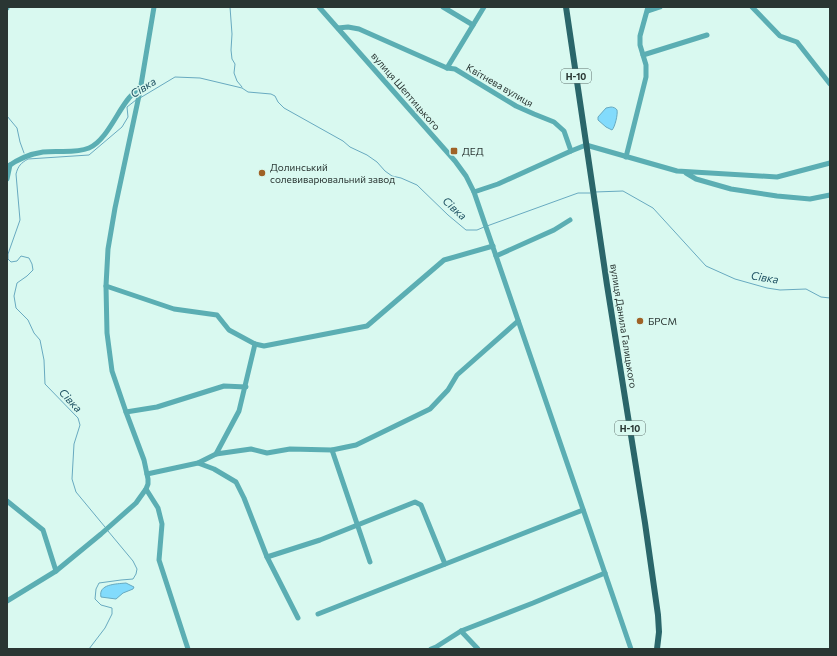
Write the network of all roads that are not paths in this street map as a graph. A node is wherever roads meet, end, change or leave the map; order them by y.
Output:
1 (154, 7) edge
2 (318, 7) edge
3 (443, 7) edge
4 (484, 7) edge
5 (566, 7) edge
6 (660, 7) edge
7 (752, 7) edge
8 (648, 9) edge
9 (473, 25) junction
10 (338, 28) junction
11 (707, 35) dead end
12 (643, 55) junction
13 (447, 68) junction
14 (830, 84) edge
15 (140, 90) junction
16 (586, 145) junction
17 (570, 151) junction
18 (626, 156) junction
19 (830, 163) edge
20 (8, 166) edge
21 (683, 172) junction
22 (7, 178) edge
23 (474, 192) junction
24 (830, 195) edge
25 (570, 220) dead end
26 (493, 246) junction
27 (496, 256) junction
28 (106, 286) junction
29 (518, 321) junction
30 (255, 344) junction
31 (246, 387) junction
32 (126, 412) junction
33 (332, 450) junction
34 (216, 454) junction
35 (198, 463) junction
36 (147, 474) junction
37 (146, 489) junction
38 (7, 501) edge
39 (583, 510) junction
40 (357, 526) junction
41 (267, 557) junction
42 (370, 562) dead end
43 (445, 564) junction
44 (56, 571) junction
45 (605, 573) junction
46 (7, 601) edge
47 (318, 614) dead end
48 (298, 618) dead end
49 (461, 631) junction
50 (188, 649) edge
51 (431, 649) edge
52 (478, 649) edge
53 (631, 649) edge
54 (657, 649) edge

1 - 15 street
2 - 10 street, вулиця Шептицького
3 - 9 street
4 - 9 street
5 - 16 main road, вулиця Данила Галицького / Н-10
6 - 8 street
7 - 14 street
8 - 12 street
9 - 13 street
10 - 13 street, Квітнева вулиця
10 - 23 street, вулиця Шептицького
11 - 12 street
12 - 18 street
13 - 17 street, Квітнева вулиця
15 - 20 street
15 - 28 street
16 - 17 street
16 - 18 street
16 - 54 main road, вулиця Данила Галицького / Н-10
17 - 23 street
18 - 21 street
19 - 21 street
20 - 22 street
21 - 24 street
23 - 26 street, вулиця Шептицького
25 - 27 street
26 - 27 street, вулиця Шептицького
26 - 30 street
27 - 29 street, вулиця Шептицького
28 - 30 street
28 - 32 street
29 - 33 street
29 - 39 street, вулиця Шептицького
30 - 31 street
31 - 32 street
31 - 34 street
32 - 36 street
33 - 34 street
33 - 40 street
34 - 35 street
35 - 36 street
35 - 41 street
36 - 37 street
37 - 44 street
37 - 50 street
38 - 44 street
39 - 43 street
39 - 45 street, вулиця Шептицького
40 - 41 street
40 - 42 street
40 - 43 street
41 - 48 street
43 - 47 street
44 - 46 street
45 - 49 street
45 - 53 street, вулиця Шептицького
49 - 51 street
49 - 52 street

